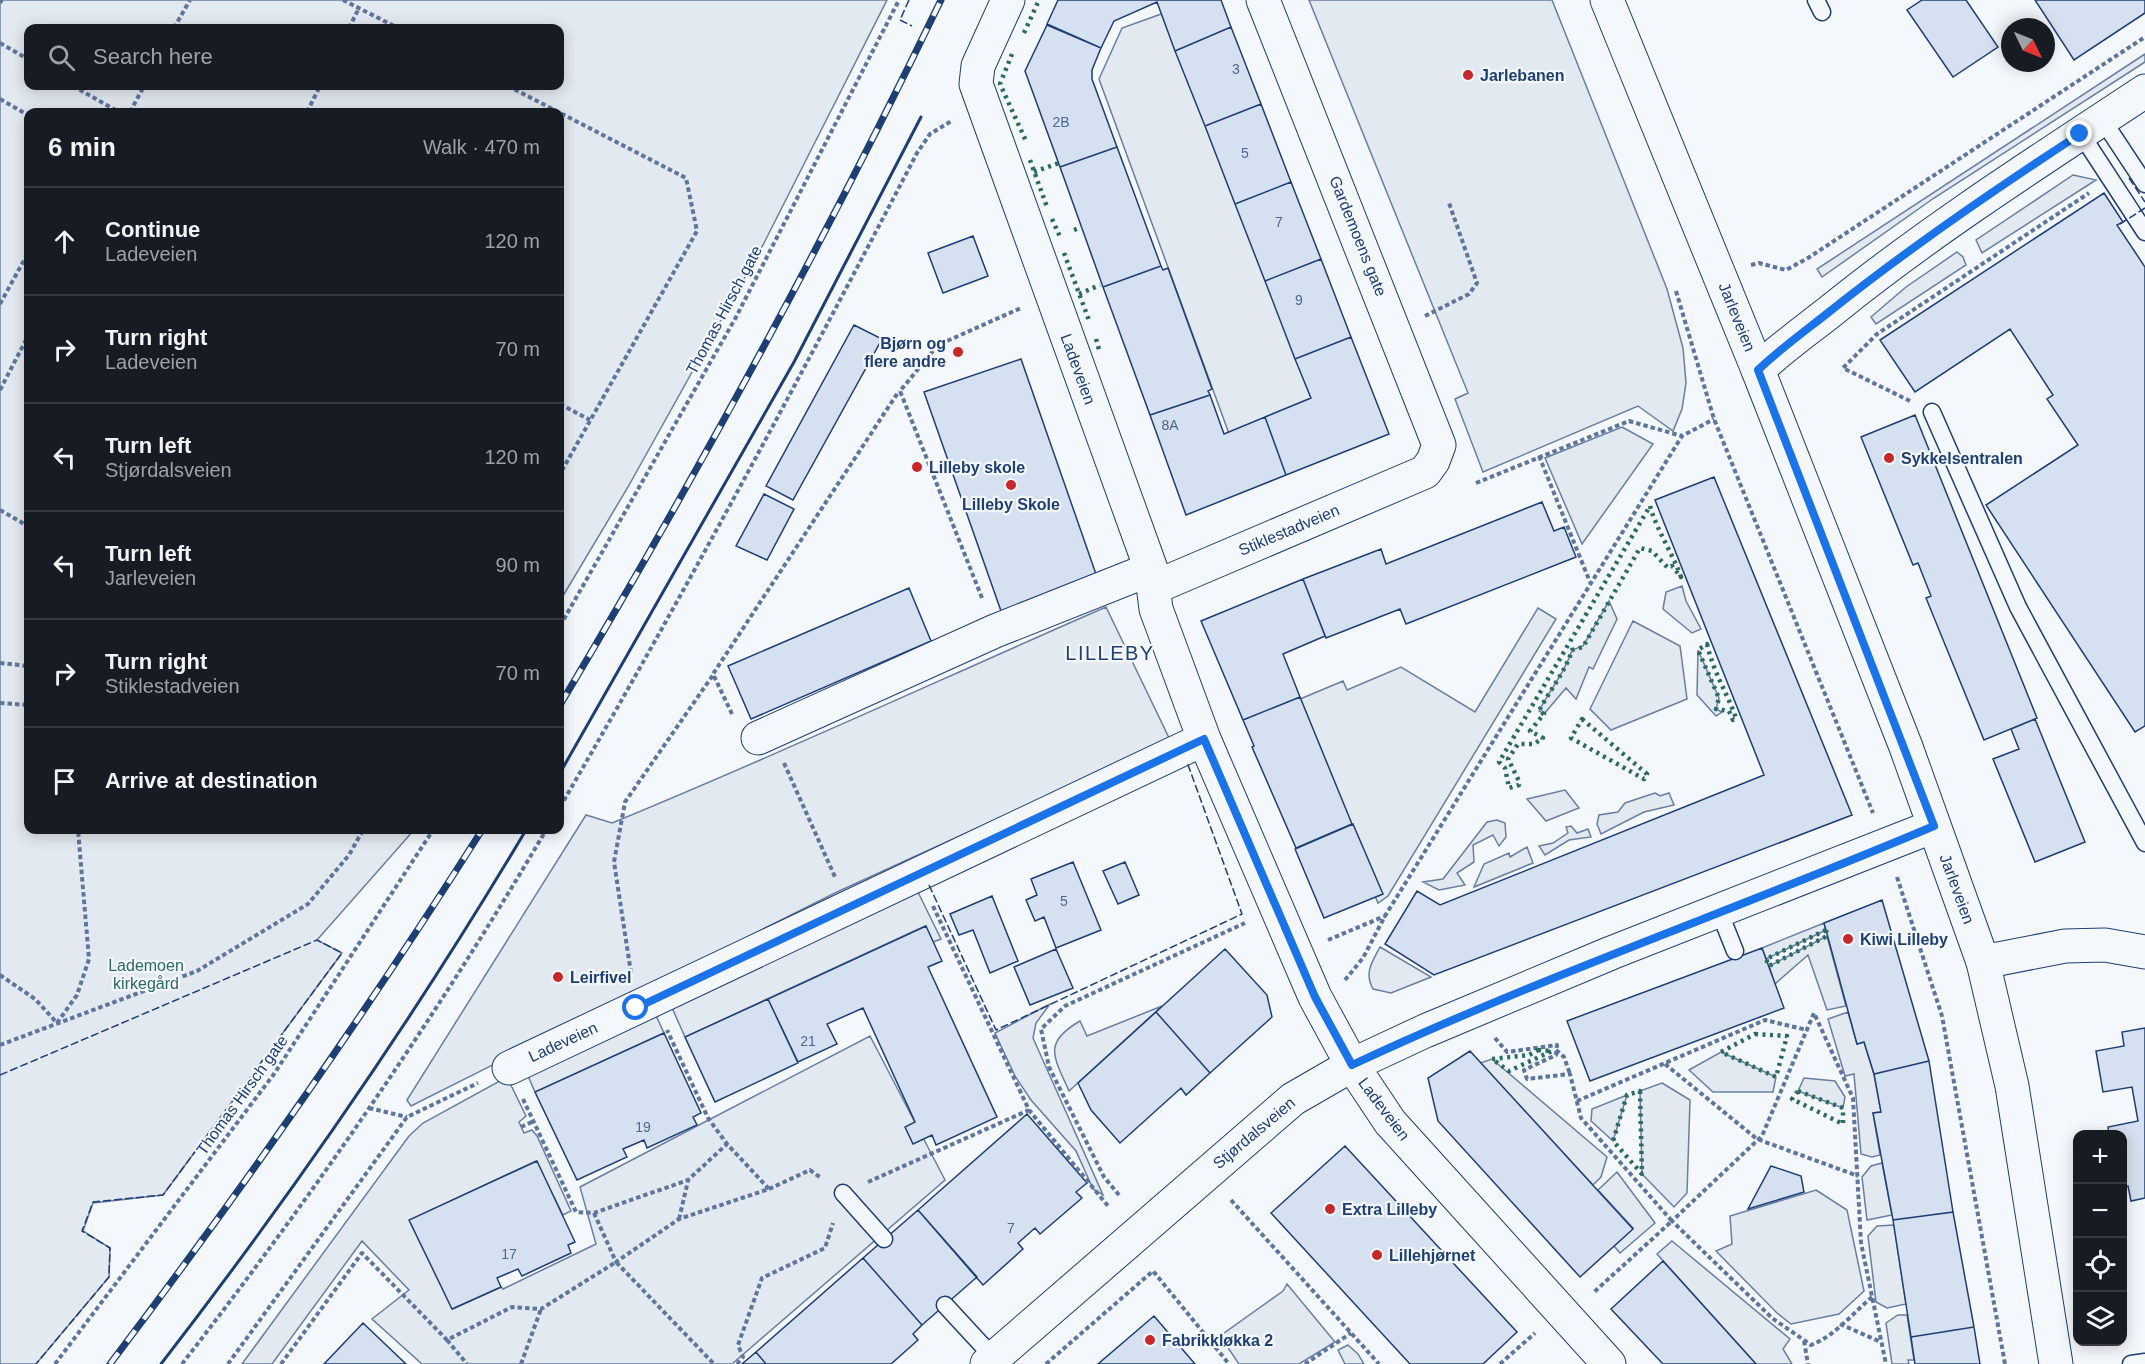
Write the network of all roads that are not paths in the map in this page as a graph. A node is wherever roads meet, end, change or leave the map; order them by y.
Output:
1 (1008, 0) edge
2 (1263, 0) edge
3 (1607, 0) edge
4 (2145, 91) edge
5 (2091, 127) junction
6 (2145, 184) edge
7 (2145, 232) edge
8 (1758, 370) junction
9 (1932, 412) road end
10 (1425, 471) joint
11 (1152, 579) junction
12 (764, 735) road end
13 (1204, 739) junction
14 (1934, 826) junction
15 (2145, 843) edge
16 (1719, 911) junction
17 (1735, 951) dead end
18 (2145, 952) edge
19 (1983, 962) junction
20 (1352, 1065) junction
21 (509, 1068) road end
22 (843, 1193) road end
23 (884, 1239) dead end
24 (945, 1305) dead end
25 (990, 1361) edge
26 (2145, 1362) edge
27 (1608, 1364) edge
28 (2056, 1364) edge
29 (2131, 1364) edge

1 - 11 street, Ladeveien
2 - 10 street, Gardemoens gate
3 - 8 street, Jarleveien
4 - 5 street
5 - 6 lane
5 - 7 lane
5 - 8 street
8 - 14 street, Jarleveien
9 - 15 lane
10 - 11 street, Stiklestadveien
11 - 12 street, Stiklestadveien
11 - 13 street, Ladeveien
13 - 20 street, Ladeveien
13 - 21 street, Ladeveien
14 - 16 street, Stjørdalsveien
14 - 19 street, Jarleveien
16 - 17 lane
16 - 20 street, Stjørdalsveien
18 - 19 street
19 - 28 street, Jarleveien
20 - 25 street, Stjørdalsveien
20 - 27 street, Ladeveien
22 - 23 lane
24 - 25 lane
26 - 29 lane

